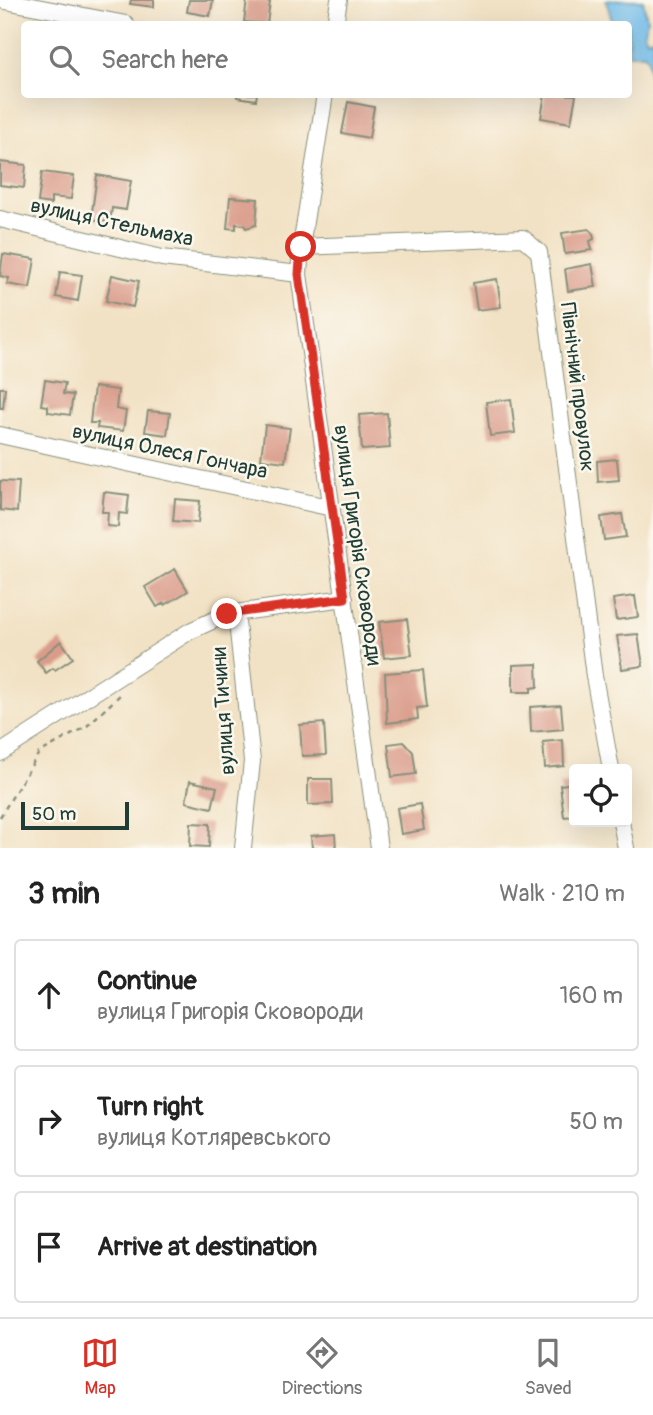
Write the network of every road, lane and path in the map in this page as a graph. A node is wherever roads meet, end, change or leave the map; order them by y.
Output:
1 (0, 0) edge
2 (339, 0) edge
3 (110, 21) edge
4 (336, 21) edge
5 (324, 98) edge
6 (0, 219) edge
7 (301, 247) junction
8 (299, 274) junction
9 (0, 435) edge
10 (332, 508) junction
11 (345, 598) junction
12 (236, 613) junction
13 (121, 694) dead end
14 (0, 753) edge
15 (610, 764) edge
16 (0, 817) edge
17 (622, 827) edge
18 (243, 848) edge
19 (379, 848) edge
20 (626, 848) edge

1 - 3 street
2 - 4 street
5 - 7 street, вулиця Григорія Сковороди
6 - 8 street, вулиця Стельмаха
7 - 8 street, вулиця Григорія Сковороди
7 - 15 street, Північний провулок
8 - 10 street, вулиця Григорія Сковороди
9 - 10 street, вулиця Олеся Гончара
10 - 11 street, вулиця Григорія Сковороди
11 - 12 street
11 - 19 street, вулиця Григорія Сковороди
12 - 14 street
12 - 18 street, вулиця Тичини
13 - 16 path
17 - 20 street

